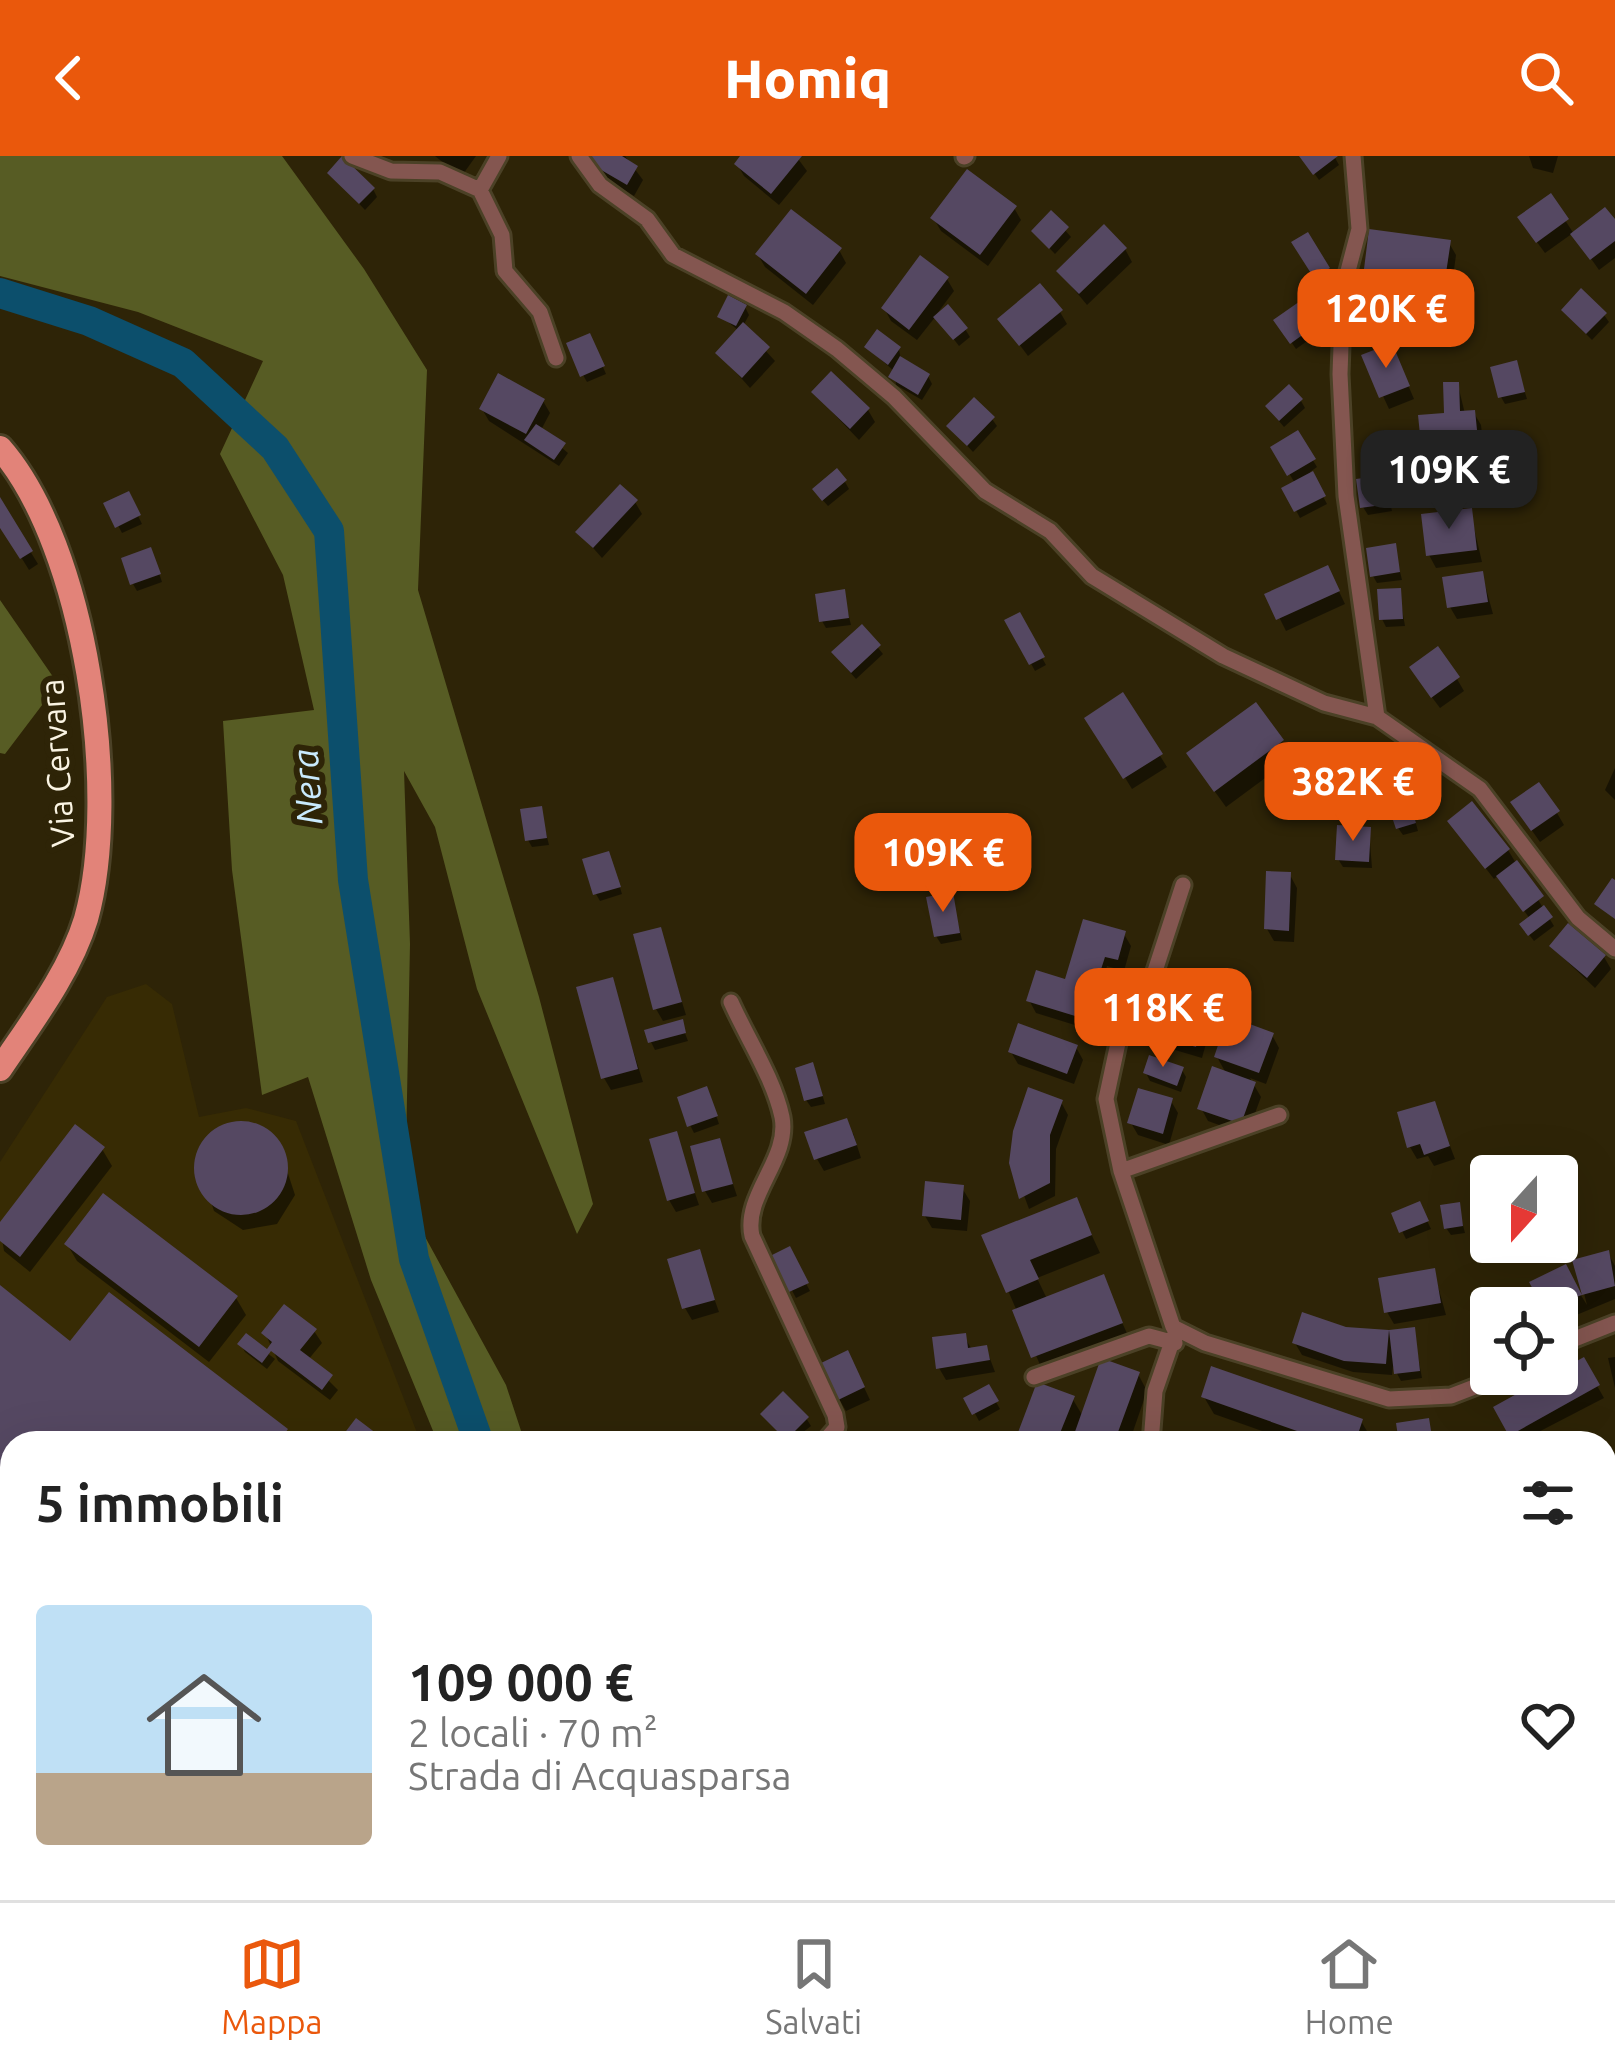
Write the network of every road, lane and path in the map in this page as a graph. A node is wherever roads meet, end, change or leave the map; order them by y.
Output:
1 (352, 156) edge
2 (499, 156) edge
3 (580, 156) edge
4 (1353, 156) edge
5 (480, 190) junction
6 (556, 358) dead end
7 (0, 448) edge
8 (1377, 717) junction
9 (1183, 885) dead end
10 (1615, 949) edge
11 (731, 1002) dead end
12 (0, 1069) edge
13 (1279, 1115) dead end
14 (1121, 1172) junction
15 (1615, 1323) edge
16 (1174, 1335) junction
17 (1578, 1338) edge
18 (1034, 1377) dead end
19 (1470, 1389) edge
20 (837, 1427) junction
21 (834, 1431) edge
22 (840, 1431) edge
23 (1152, 1431) edge

1 - 5 street
2 - 5 street
3 - 8 street
4 - 8 street
5 - 6 street
7 - 12 main road, Via Cervara
8 - 10 street
9 - 14 street
11 - 20 street
13 - 14 street
14 - 16 street
15 - 17 street
16 - 18 street
16 - 19 street
16 - 23 street
20 - 21 street
20 - 22 street

